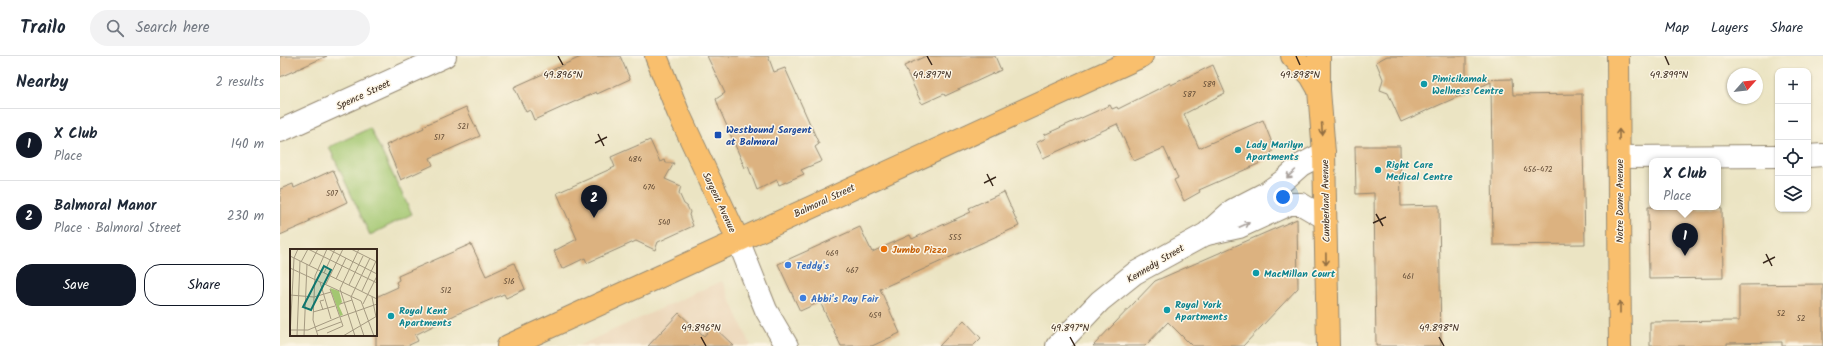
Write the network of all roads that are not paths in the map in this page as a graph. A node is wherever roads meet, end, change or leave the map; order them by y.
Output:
1 (445, 56) edge
2 (656, 56) edge
3 (1142, 56) edge
4 (1292, 56) edge
5 (1319, 56) edge
6 (1618, 56) edge
7 (1319, 90) junction
8 (280, 132) edge
9 (1324, 153) junction
10 (1823, 155) edge
11 (1775, 156) edge
12 (1811, 156) edge
13 (1619, 157) junction
14 (1325, 218) junction
15 (1206, 234) junction
16 (738, 240) junction
17 (508, 346) edge
18 (787, 346) edge
19 (1057, 346) edge
20 (1328, 346) edge
21 (1620, 346) edge

1 - 8 street, Spence Street
2 - 16 main road, Sargent Avenue
3 - 16 main road, Balmoral Street
4 - 7 main road
5 - 7 main road, Cumberland Avenue
13 -> 6 main road, Notre Dame Avenue
7 -> 9 main road, Cumberland Avenue
9 - 14 main road, Cumberland Avenue
9 -> 15 street, Kennedy Street
10 - 12 street
11 - 13 street
21 -> 13 main road, Notre Dame Avenue
15 -> 14 street, Kennedy Street
14 -> 20 main road, Cumberland Avenue
15 - 19 street, Kennedy Street
16 - 17 main road, Balmoral Street
16 - 18 street, Sargent Avenue

